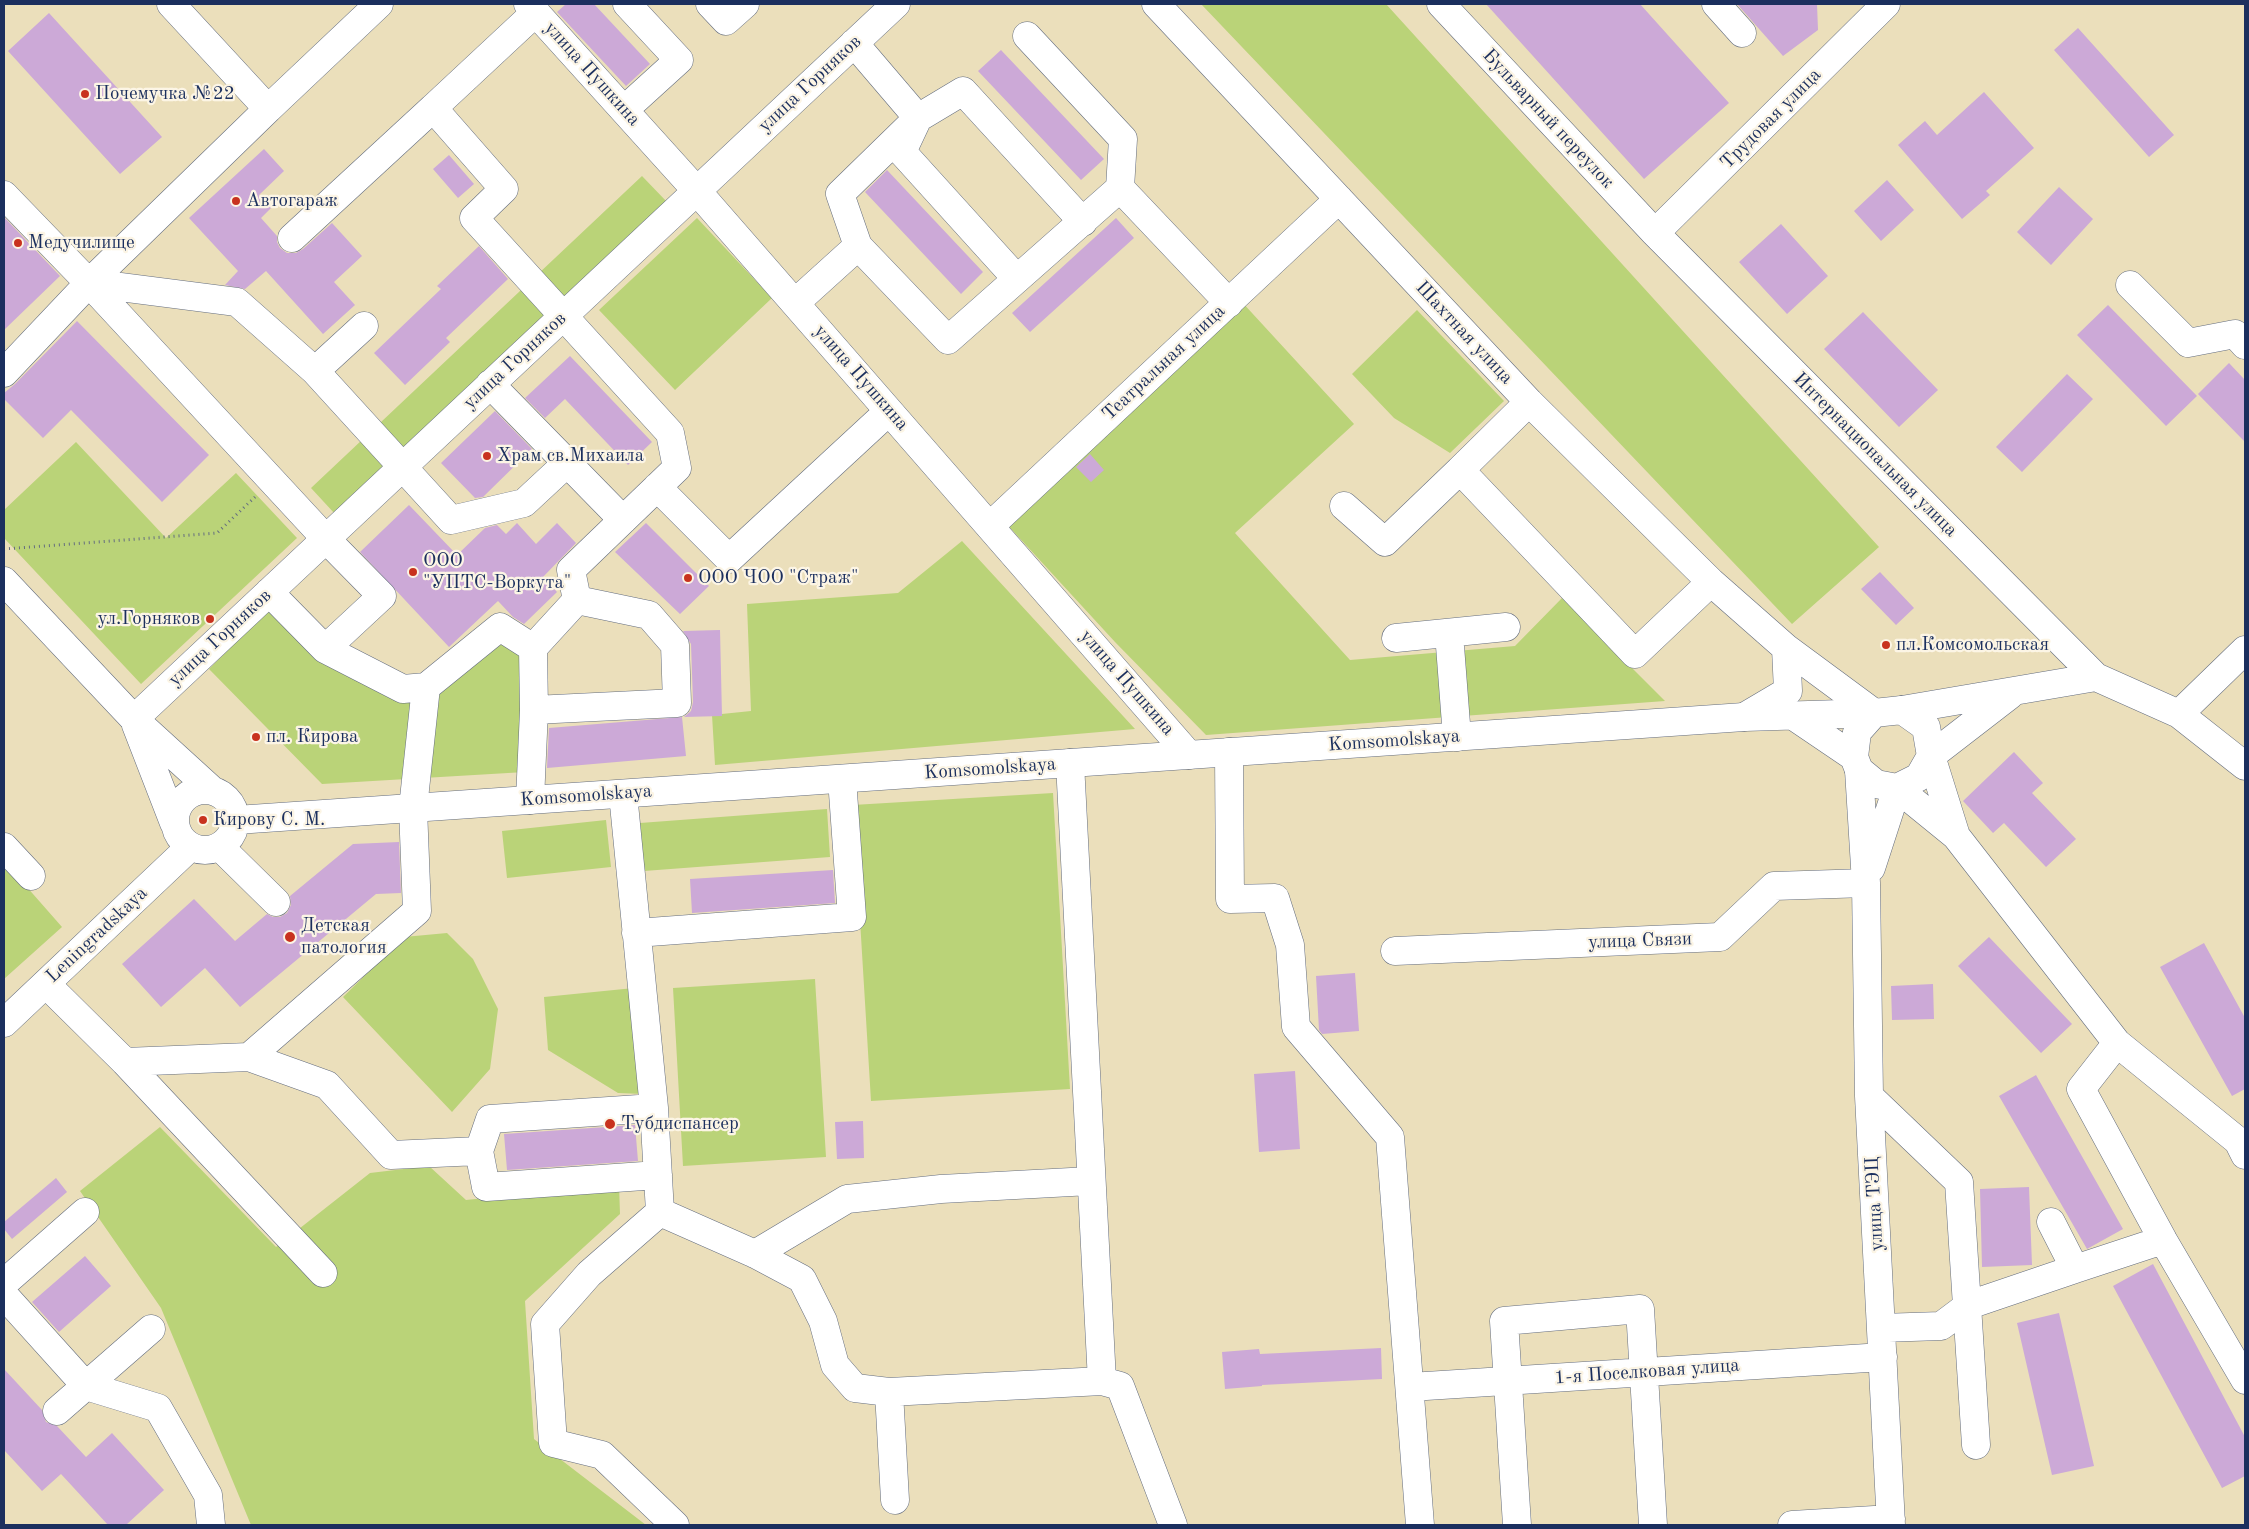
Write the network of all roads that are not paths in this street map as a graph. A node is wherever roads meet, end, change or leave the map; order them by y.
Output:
1 (379, 4) edge
2 (628, 4) edge
3 (710, 4) edge
4 (745, 4) edge
5 (896, 4) edge
6 (1156, 4) edge
7 (1441, 4) edge
8 (1716, 4) edge
9 (1886, 4) edge
10 (180, 7) edge
11 (532, 8) edge
12 (1742, 33) dead end
13 (1027, 36) dead end
14 (854, 44) junction
15 (433, 108) junction
16 (268, 109) junction
17 (624, 110) junction
18 (918, 118) junction
19 (1120, 188) junction
20 (696, 190) junction
21 (4, 195) edge
22 (1339, 199) junction
23 (1083, 222) junction
24 (1655, 233) junction
25 (292, 238) dead end
26 (858, 246) junction
27 (1017, 279) junction
28 (89, 283) junction
29 (2130, 285) dead end
30 (795, 303) junction
31 (1229, 303) junction
32 (563, 316) junction
33 (364, 326) dead end
34 (2245, 346) edge
35 (315, 371) junction
36 (4, 373) edge
37 (490, 384) junction
38 (1529, 402) junction
39 (889, 411) junction
40 (567, 463) junction
41 (402, 467) junction
42 (1460, 470) junction
43 (657, 488) junction
44 (1344, 506) dead end
45 (623, 520) junction
46 (990, 526) junction
47 (326, 539) junction
48 (4, 581) edge
49 (1710, 582) junction
50 (269, 592) junction
51 (577, 600) junction
52 (1506, 628) dead end
53 (1449, 633) junction
54 (1396, 638) dead end
55 (533, 648) junction
56 (1786, 648) junction
57 (325, 649) junction
58 (2245, 650) edge
59 (2096, 677) junction
60 (426, 687) junction
61 (2013, 692) junction
62 (534, 710) junction
63 (1902, 710) junction
64 (1874, 714) junction
65 (2179, 714) junction
66 (1792, 715) junction
67 (1744, 717) junction
68 (134, 719) junction
69 (1457, 737) junction
70 (1229, 752) junction
71 (1189, 755) junction
72 (1931, 756) junction
73 (1070, 763) junction
74 (1857, 763) junction
75 (2245, 766) edge
76 (842, 779) junction
77 (1897, 788) junction
78 (214, 791) junction
79 (623, 794) junction
80 (530, 800) junction
81 (413, 808) junction
82 (236, 820) junction
83 (174, 823) junction
84 (1956, 836) junction
85 (4, 847) edge
86 (190, 847) junction
87 (220, 847) junction
88 (31, 876) dead end
89 (1866, 883) junction
90 (276, 902) dead end
91 (636, 933) junction
92 (1395, 951) dead end
93 (46, 984) junction
94 (4, 1023) edge
95 (2117, 1043) junction
96 (249, 1057) junction
97 (125, 1062) junction
98 (1869, 1096) junction
99 (654, 1108) junction
100 (479, 1151) junction
101 (2245, 1155) edge
102 (658, 1175) junction
103 (1090, 1181) junction
104 (85, 1212) dead end
105 (660, 1212) junction
106 (2051, 1222) dead end
107 (2163, 1240) junction
108 (755, 1254) junction
109 (2075, 1269) junction
110 (323, 1273) dead end
111 (4, 1283) edge
112 (4, 1296) edge
113 (1969, 1305) junction
114 (1881, 1328) junction
115 (151, 1329) dead end
116 (1883, 1357) junction
117 (1644, 1372) junction
118 (1508, 1380) junction
119 (2245, 1380) edge
120 (1102, 1381) junction
121 (86, 1386) junction
122 (1410, 1387) junction
123 (889, 1392) junction
124 (57, 1411) dead end
125 (1976, 1445) dead end
126 (895, 1500) dead end
127 (1891, 1522) edge
128 (211, 1525) edge
129 (675, 1525) edge
130 (1173, 1525) edge
131 (1420, 1525) edge
132 (1518, 1525) edge
133 (1653, 1525) edge
134 (1792, 1525) edge

1 - 16 street
2 - 17 street
3 - 4 street
5 - 14 street, улица Горняков
6 - 22 street, Шахтная улица
7 - 24 street, Бульварный переулок
8 - 12 street
9 - 24 street, Трудовая улица
10 - 16 street
11 - 15 street
11 - 17 street, улица Пушкина
13 - 19 street
14 - 18 street
14 - 20 street, улица Горняков
15 - 25 street
15 - 32 street
16 - 28 street
17 - 20 street, улица Пушкина
18 - 23 street
18 - 26 street
18 - 27 street
19 - 23 street
19 - 31 street
20 - 30 street, улица Пушкина
20 - 32 street, улица Горняков
21 - 28 street
22 - 31 street, Театральная улица
22 - 38 street, Шахтная улица
23 - 27 street
24 - 59 street, Интернациональная улица
26 - 27 street
26 - 30 street
28 - 35 street
28 - 36 street
28 - 47 street
29 - 34 street
30 - 39 street, улица Пушкина
31 - 46 street, Театральная улица
32 - 37 street, улица Горняков
32 - 43 street
33 - 35 street
35 - 41 street
37 - 40 street
37 - 41 street, улица Горняков
38 - 42 street
38 - 49 street, Шахтная улица
39 - 43 street
39 - 46 street, улица Пушкина
40 - 41 street
40 - 45 street
41 - 47 street, улица Горняков
42 - 44 street
42 - 49 street
43 - 45 street
45 - 51 street
46 - 71 street, улица Пушкина
47 - 50 street, улица Горняков
47 - 57 street
48 - 68 street
49 - 56 street, Шахтная улица
50 - 57 street
50 - 68 street, улица Горняков
51 - 55 street
51 - 62 street
52 - 53 street
53 - 54 street
53 - 69 street
55 - 60 street
55 - 62 street
56 - 64 street, Шахтная улица
56 - 67 street
57 - 60 street
58 - 65 street
59 - 61 street
59 - 65 street
60 - 81 street
61 - 63 street
61 - 72 street
62 - 80 street
63 - 64 street
63 - 72 street
64 - 66 street, Komsomolskaya
64 - 74 street
65 - 75 street
66 - 67 street, Komsomolskaya
66 - 74 street
67 - 69 street, Komsomolskaya
68 - 78 street
68 - 83 street
69 - 70 street, Komsomolskaya
70 - 71 street, Komsomolskaya
70 - 122 street
71 - 73 street, Komsomolskaya
72 - 77 street
72 - 84 street
73 - 76 street, Komsomolskaya
73 - 103 street
74 - 77 street
74 - 89 street, улица ТЭЦ
76 - 79 street, Komsomolskaya
76 - 91 street
77 - 84 street
77 - 89 street
78 - 82 street
78 - 83 street
79 - 80 street, Komsomolskaya
79 - 91 street
80 - 81 street, Komsomolskaya
81 - 82 street, Komsomolskaya
81 - 96 street
82 - 87 street
83 - 86 street
84 - 95 street
85 - 88 street
86 - 87 street
86 - 93 street, Leningradskaya
87 - 90 street
89 - 92 street, улица Связи
89 - 98 street, улица ТЭЦ
91 - 99 street
93 - 94 street, Leningradskaya
93 - 97 street
95 - 101 street
95 - 107 street
96 - 97 street
96 - 100 street
97 - 110 street
98 - 113 street
98 - 114 street, улица ТЭЦ
99 - 100 street
99 - 102 street
100 - 102 street
102 - 105 street
103 - 108 street
103 - 120 street
104 - 111 street
105 - 108 street
105 - 129 street
106 - 109 street
107 - 109 street
107 - 119 street
108 - 123 street
109 - 113 street
112 - 121 street
113 - 114 street
113 - 125 street
114 - 116 street, улица ТЭЦ
115 - 121 street
116 - 117 street, 1-я Поселковая улица
116 - 127 street, улица ТЭЦ
117 - 118 street, 1-я Поселковая улица
117 - 118 street
117 - 133 street
118 - 122 street, 1-я Поселковая улица
118 - 132 street
120 - 123 street
120 - 130 street
121 - 124 street
121 - 128 street
122 - 131 street
123 - 126 street
127 - 134 street

